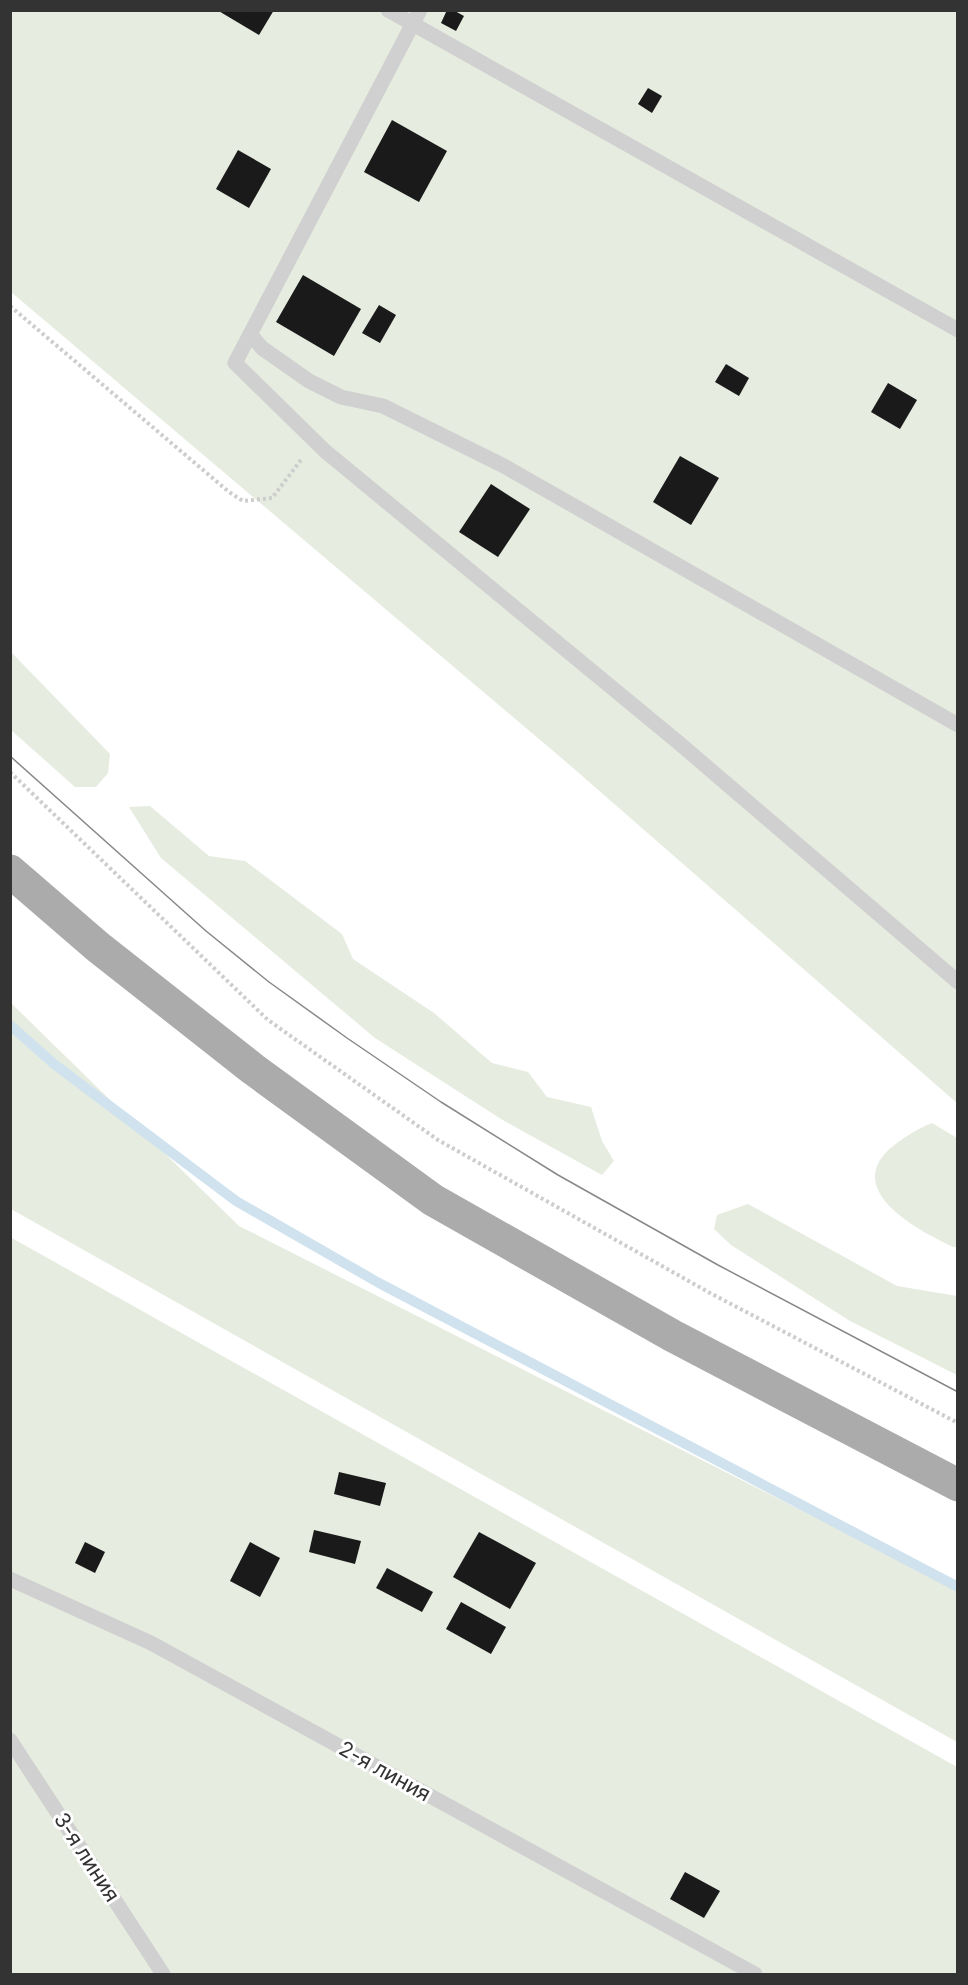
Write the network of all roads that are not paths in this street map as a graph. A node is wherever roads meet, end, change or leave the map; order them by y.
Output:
1 (388, 10) edge
2 (420, 10) edge
3 (412, 25) junction
4 (957, 330) edge
5 (250, 335) junction
6 (957, 725) edge
7 (10, 871) edge
8 (957, 982) edge
9 (957, 1485) edge
10 (10, 1579) edge
11 (10, 1740) edge
12 (163, 1974) edge
13 (755, 1974) edge

1 - 3 lane
2 - 3 lane
3 - 4 lane
3 - 5 lane
5 - 6 lane
5 - 8 lane
7 - 9 main road
10 - 13 lane, 2-я линия
11 - 12 lane, 3-я линия

